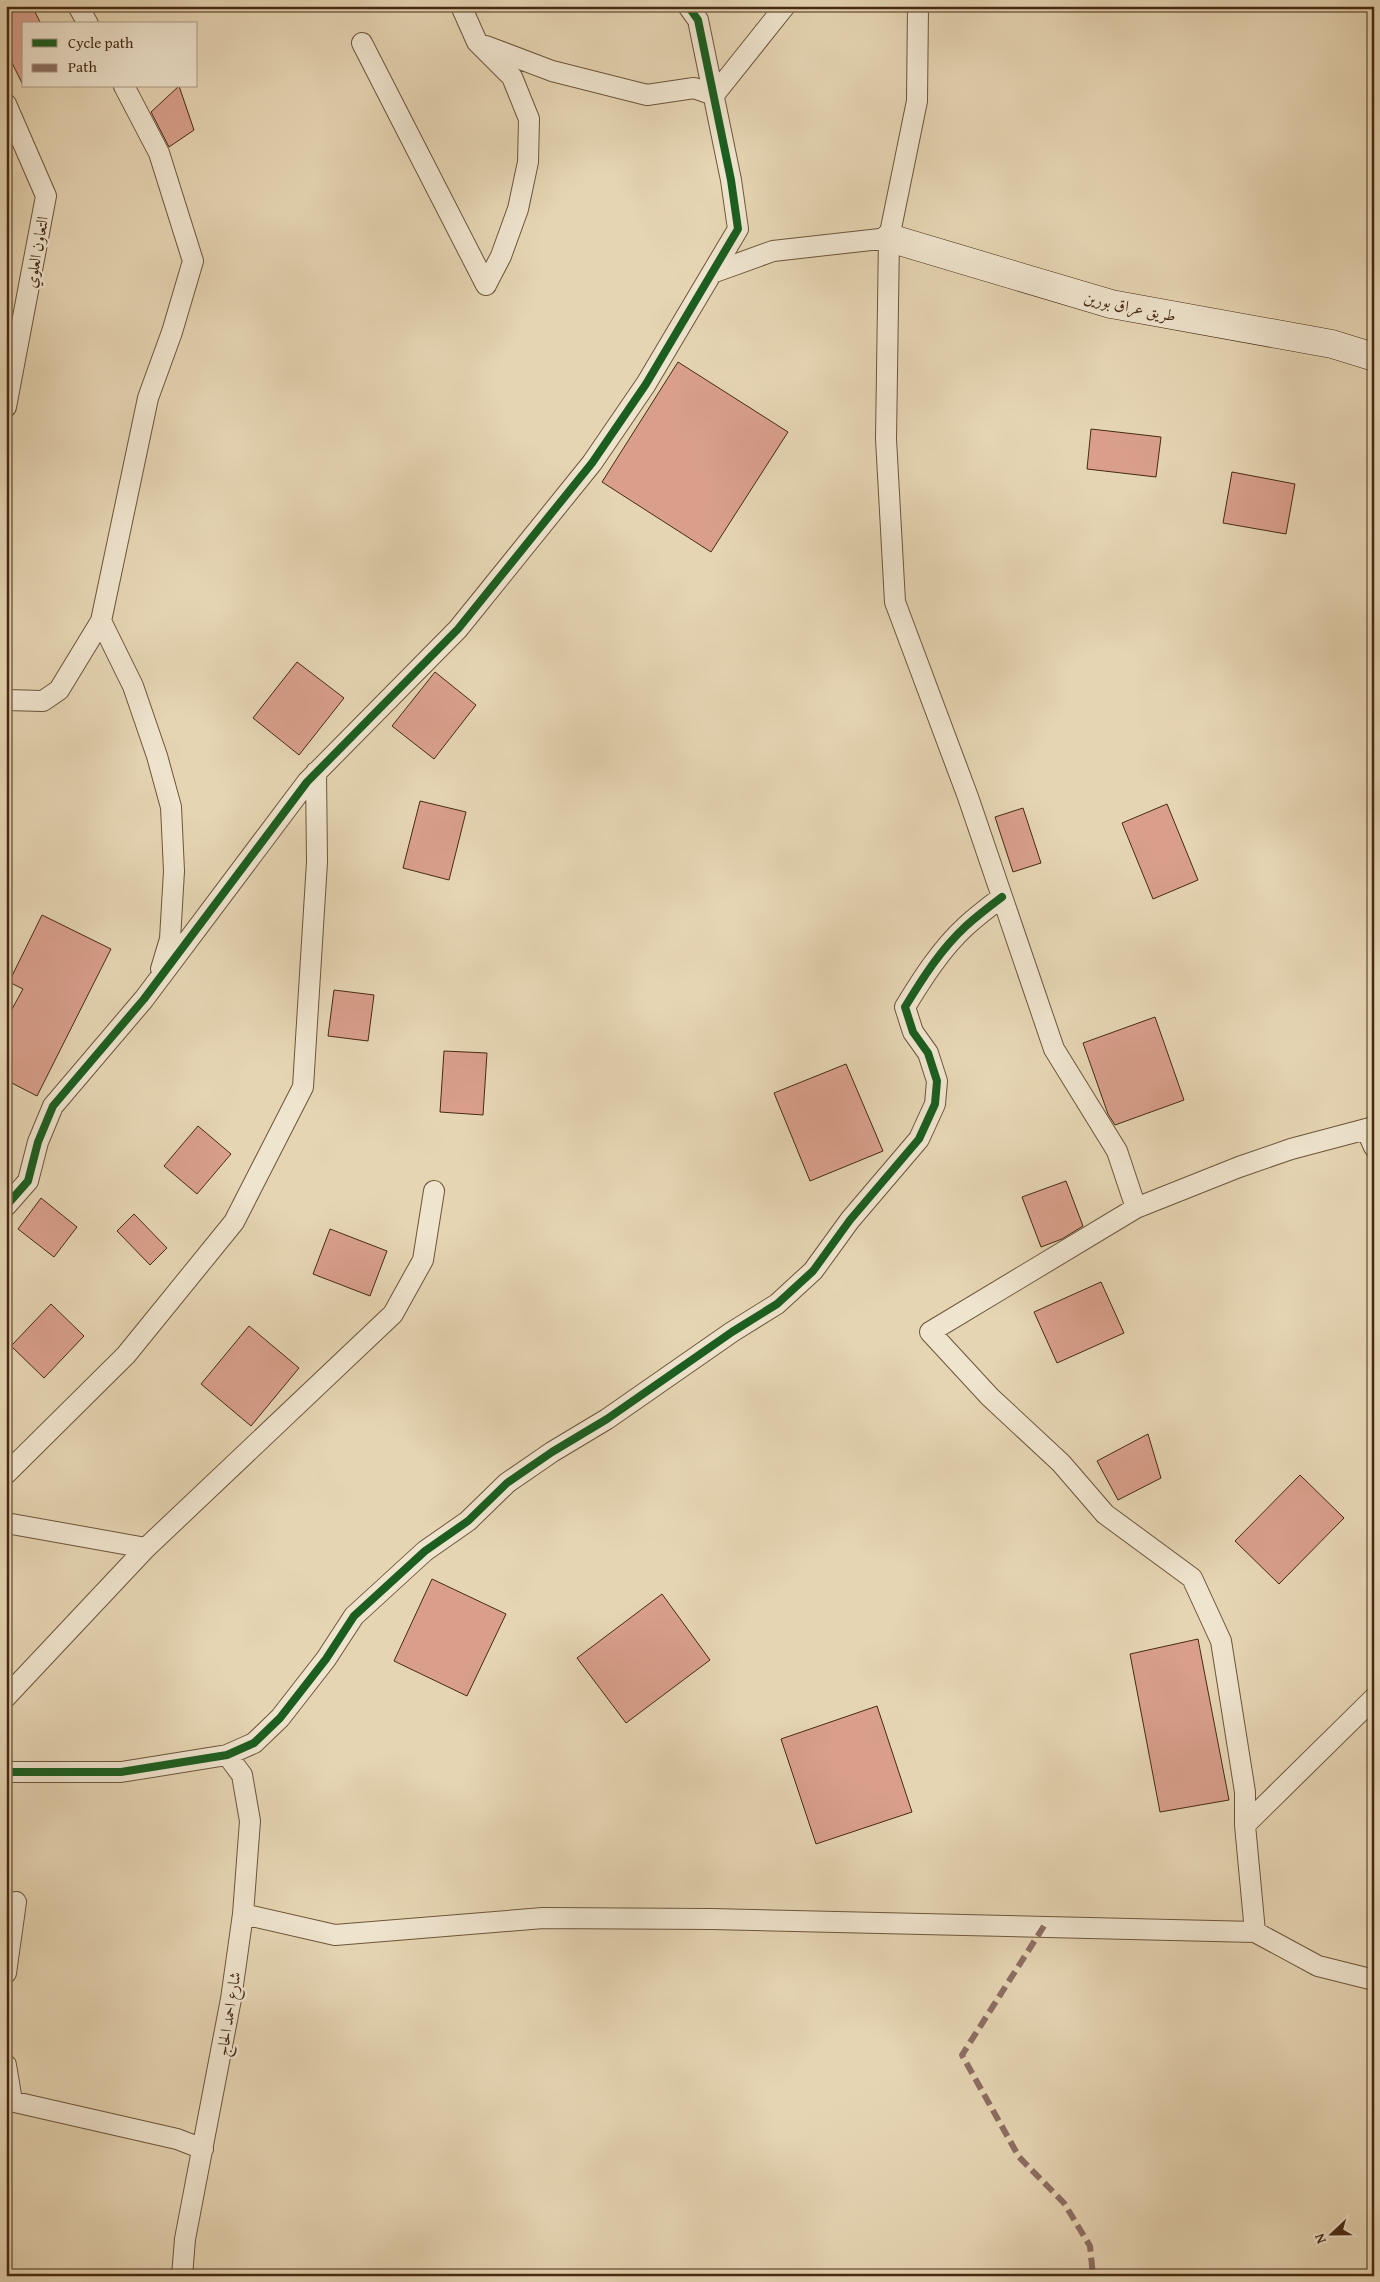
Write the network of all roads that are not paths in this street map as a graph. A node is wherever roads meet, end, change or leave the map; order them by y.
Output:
1 (78, 6) edge
2 (461, 6) edge
3 (688, 6) edge
4 (785, 6) edge
5 (918, 6) edge
6 (87, 22) edge
7 (477, 42) junction
8 (362, 43) dead end
9 (125, 88) edge
10 (714, 95) junction
11 (6, 104) edge
12 (889, 238) junction
13 (712, 273) junction
14 (1374, 357) edge
15 (6, 407) edge
16 (101, 622) junction
17 (6, 700) edge
18 (316, 772) junction
19 (1002, 897) junction
20 (158, 981) junction
21 (1371, 1134) edge
22 (434, 1191) dead end
23 (6, 1206) edge
24 (1136, 1208) junction
25 (6, 1474) edge
26 (6, 1522) edge
27 (146, 1548) junction
28 (6, 1697) edge
29 (1374, 1698) edge
30 (227, 1755) junction
31 (6, 1772) edge
32 (1245, 1825) junction
33 (16, 1902) dead end
34 (243, 1914) junction
35 (1255, 1932) junction
36 (6, 1973) edge
37 (1374, 1980) edge
38 (6, 2065) edge
39 (9, 2100) edge
40 (203, 2149) junction
41 (182, 2276) edge

1 - 6 street
2 - 7 street
3 - 10 street
4 - 10 street
5 - 12 street
7 - 8 street
7 - 10 street
9 - 16 street
10 - 13 street
11 - 15 street, التعاون العلوي
12 - 13 street
12 - 14 street, طريق عراق بورين
12 - 19 street
13 - 18 street
16 - 17 street
16 - 20 street
18 - 20 street
18 - 25 street
19 - 24 street
19 - 30 street
20 - 23 street
21 - 24 street
22 - 27 street
24 - 32 street
26 - 27 street
27 - 28 street
29 - 32 street
30 - 31 street
30 - 34 street, شارع احمد الحاج
32 - 35 street
33 - 36 street
34 - 35 street
34 - 40 street, شارع احمد الحاج
35 - 37 street
38 - 39 street
39 - 40 street
40 - 41 street, شارع احمد الحاج

